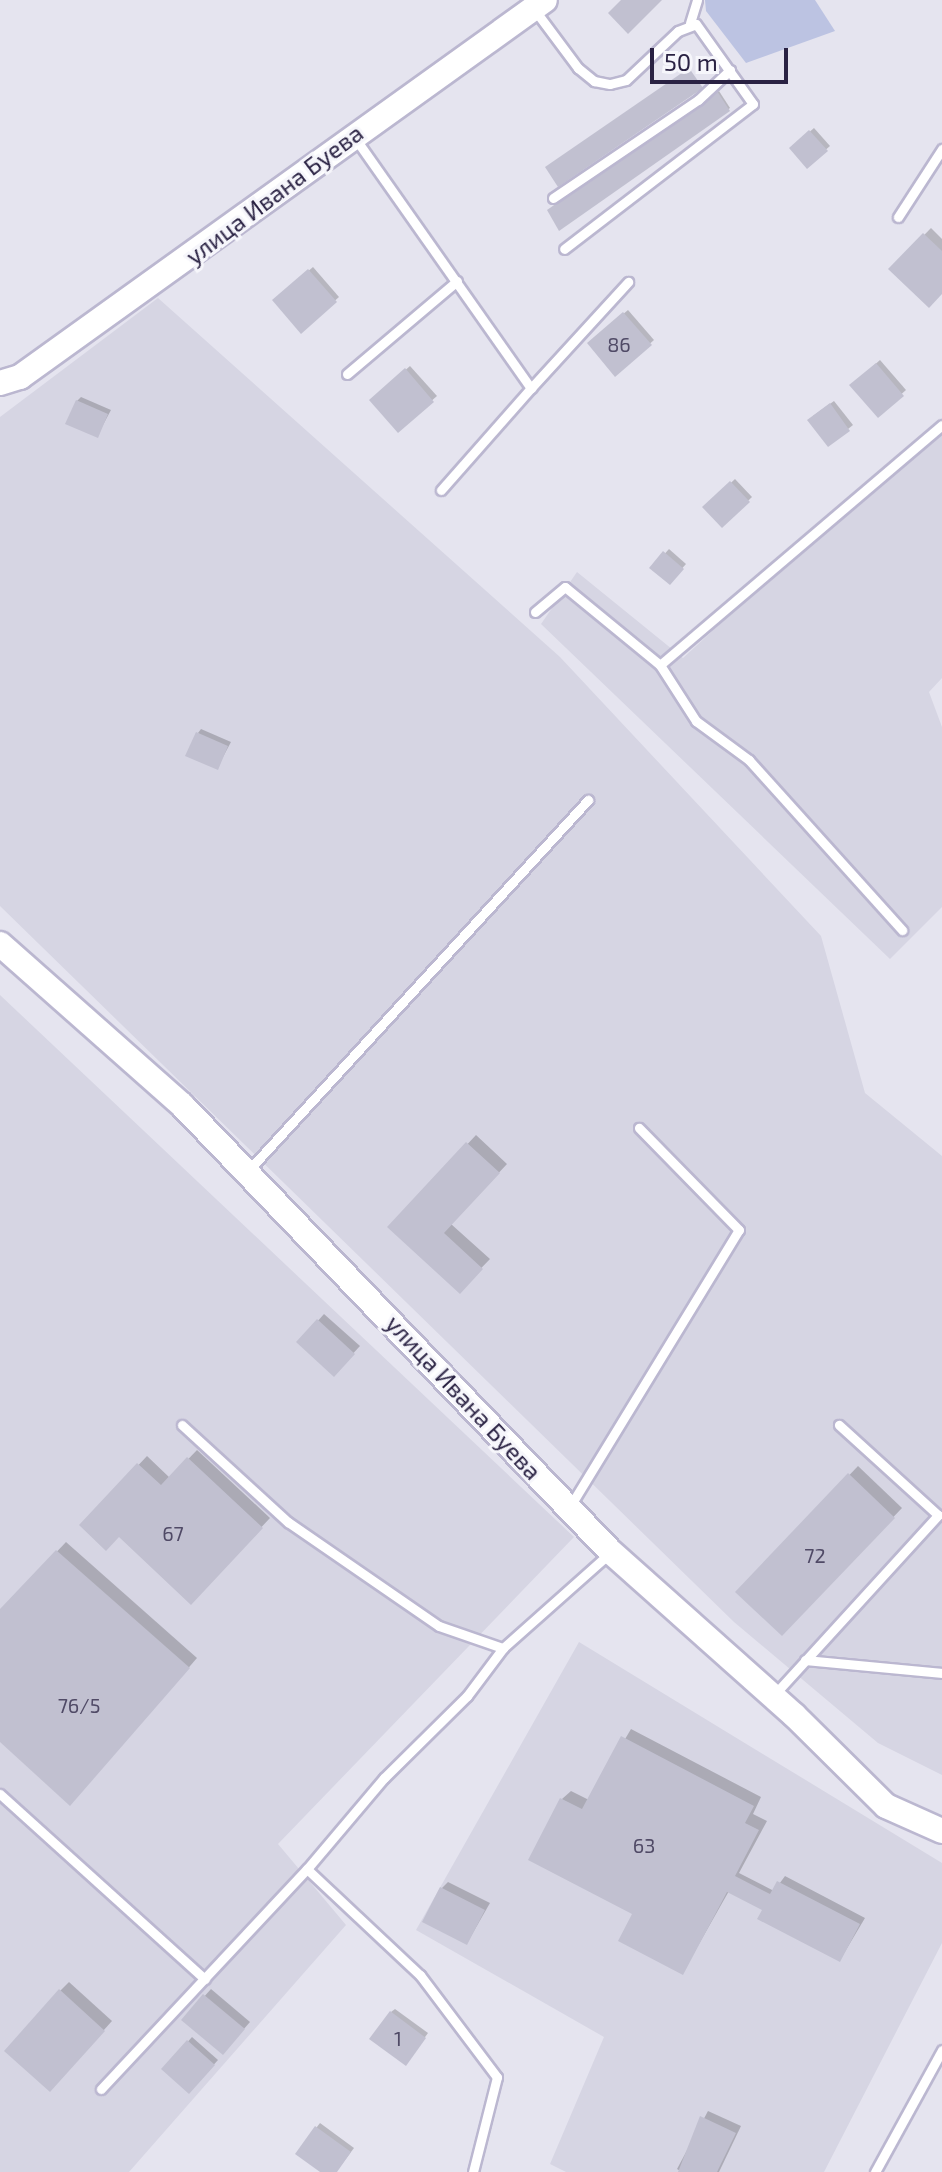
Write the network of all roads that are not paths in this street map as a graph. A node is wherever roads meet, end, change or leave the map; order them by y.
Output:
1 (697, 0) edge
2 (539, 4) edge
3 (690, 23) junction
4 (730, 70) junction
5 (353, 135) junction
6 (942, 149) edge
7 (553, 198) dead end
8 (898, 217) dead end
9 (564, 249) dead end
10 (457, 281) junction
11 (628, 282) dead end
12 (347, 374) dead end
13 (0, 383) edge
14 (531, 388) junction
15 (942, 425) edge
16 (441, 490) dead end
17 (535, 612) dead end
18 (660, 665) junction
19 (588, 800) dead end
20 (902, 930) dead end
21 (0, 944) edge
22 (639, 1128) dead end
23 (247, 1172) junction
24 (182, 1425) dead end
25 (839, 1425) dead end
26 (569, 1508) junction
27 (611, 1552) junction
28 (503, 1648) junction
29 (805, 1660) junction
30 (942, 1664) edge
31 (938, 1673) edge
32 (773, 1696) junction
33 (0, 1794) edge
34 (942, 1831) edge
35 (307, 1869) junction
36 (205, 1979) junction
37 (942, 2050) edge
38 (101, 2089) dead end
39 (473, 2172) edge
40 (875, 2172) edge

1 - 3 lane
2 - 3 lane
2 - 5 street, улица Ивана Буева
3 - 4 lane
4 - 7 lane
4 - 9 lane
5 - 10 lane
5 - 13 street, улица Ивана Буева
6 - 8 lane
10 - 12 lane
10 - 14 lane
11 - 14 lane
14 - 16 lane
15 - 18 lane
17 - 18 lane
18 - 20 lane
19 - 23 lane
21 - 23 street, улица Ивана Буева
22 - 26 lane
23 - 26 street, улица Ивана Буева
24 - 28 lane
25 - 29 lane
26 - 27 street, улица Ивана Буева
27 - 28 lane
27 - 32 street, улица Ивана Буева
28 - 35 lane
29 - 31 lane
29 - 32 lane
30 - 31 lane
32 - 34 street, улица Ивана Буева
33 - 36 lane
35 - 36 lane
35 - 39 lane
36 - 38 lane
37 - 40 lane

